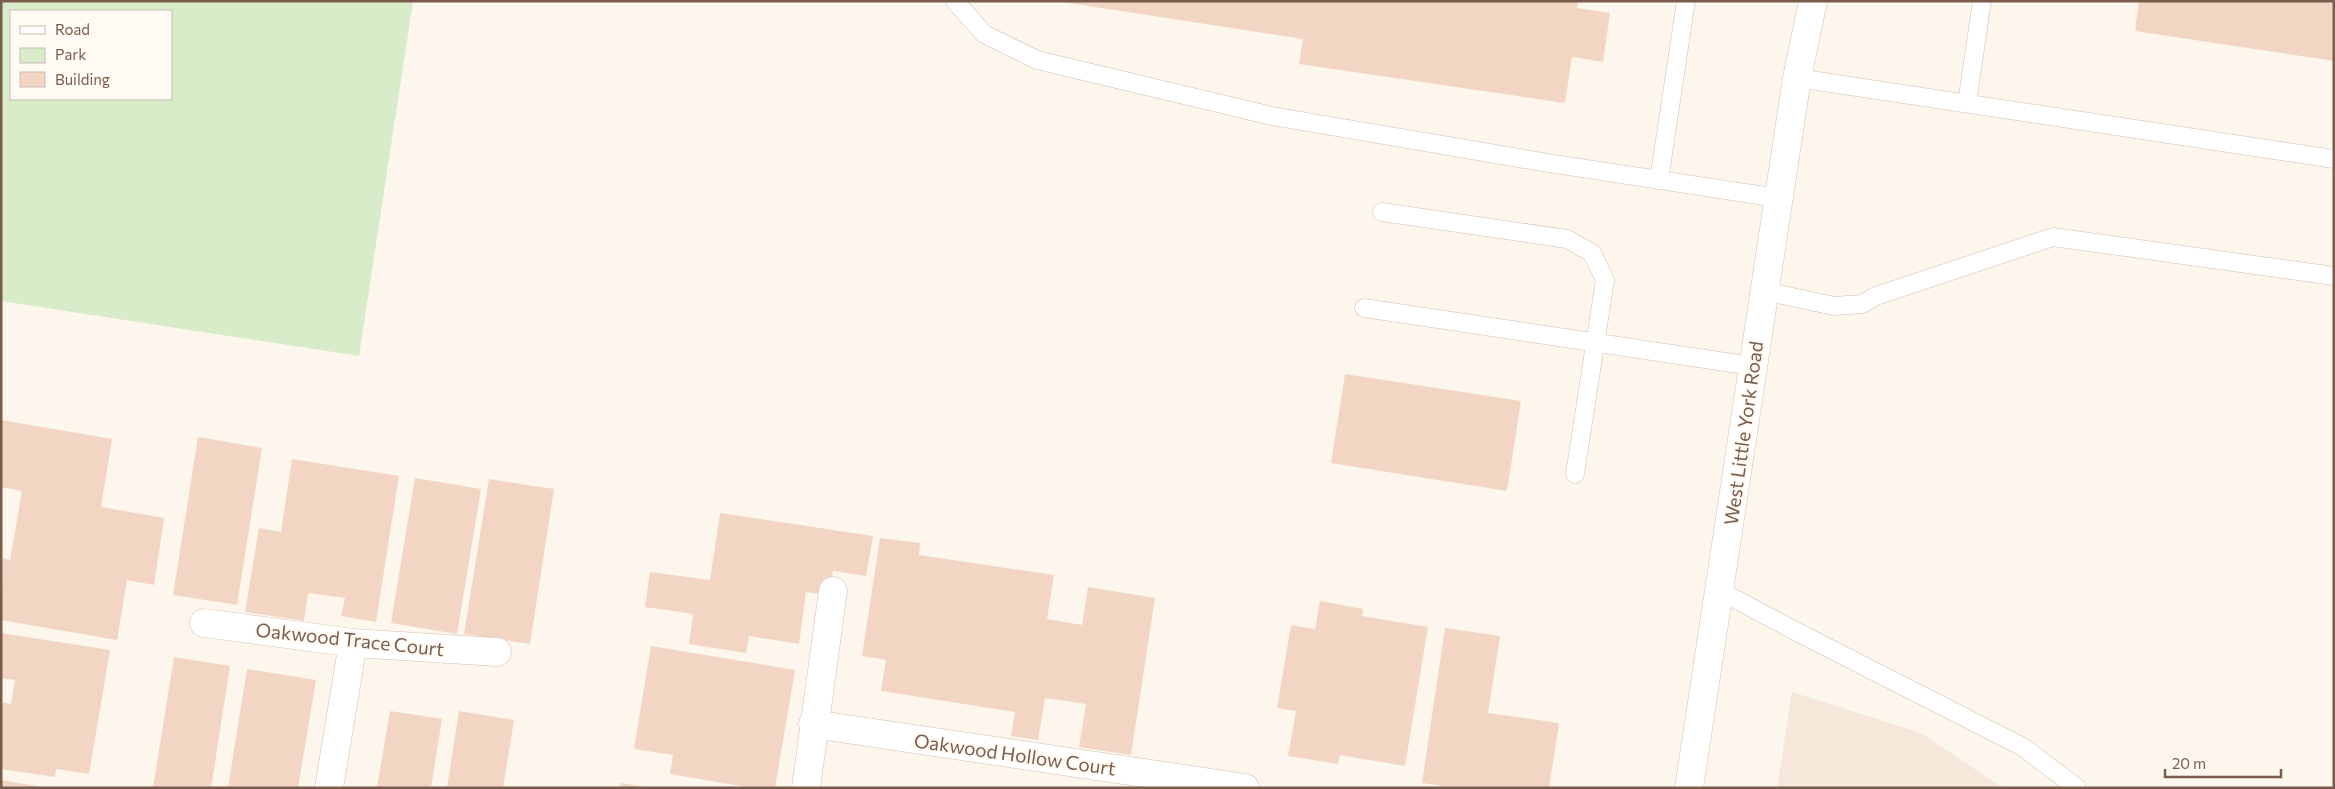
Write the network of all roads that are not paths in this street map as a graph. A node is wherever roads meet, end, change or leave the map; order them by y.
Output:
1 (956, 1) edge
2 (1686, 1) edge
3 (1804, 1) edge
4 (1813, 1) edge
5 (1982, 1) edge
6 (1797, 78) junction
7 (1967, 104) junction
8 (2334, 159) edge
9 (1659, 180) junction
10 (1778, 198) junction
11 (1382, 212) dead end
12 (2334, 276) edge
13 (1764, 291) junction
14 (1364, 308) dead end
15 (1596, 342) junction
16 (1752, 366) junction
17 (1575, 474) dead end
18 (833, 591) dead end
19 (1720, 591) junction
20 (204, 623) dead end
21 (353, 643) junction
22 (497, 652) dead end
23 (814, 724) junction
24 (1228, 787) edge
25 (330, 788) edge
26 (806, 788) edge
27 (1689, 788) edge
28 (2077, 788) edge

1 - 9 lane
2 - 9 lane
3 - 6 street, West Little York Road
4 - 6 street, West Little York Road
5 - 7 lane
6 - 7 lane
6 - 10 street, West Little York Road
7 - 8 lane
9 - 10 lane
10 - 13 street, West Little York Road
11 - 15 lane
12 - 13 lane
13 - 16 street, West Little York Road
14 - 15 lane
15 - 16 lane
15 - 17 lane
16 - 19 street, West Little York Road
18 - 23 street
19 - 27 street, West Little York Road
19 - 28 lane
20 - 21 street, Oakwood Trace Court
21 - 22 street, Oakwood Trace Court
21 - 25 street
23 - 24 street, Oakwood Hollow Court
23 - 26 street

